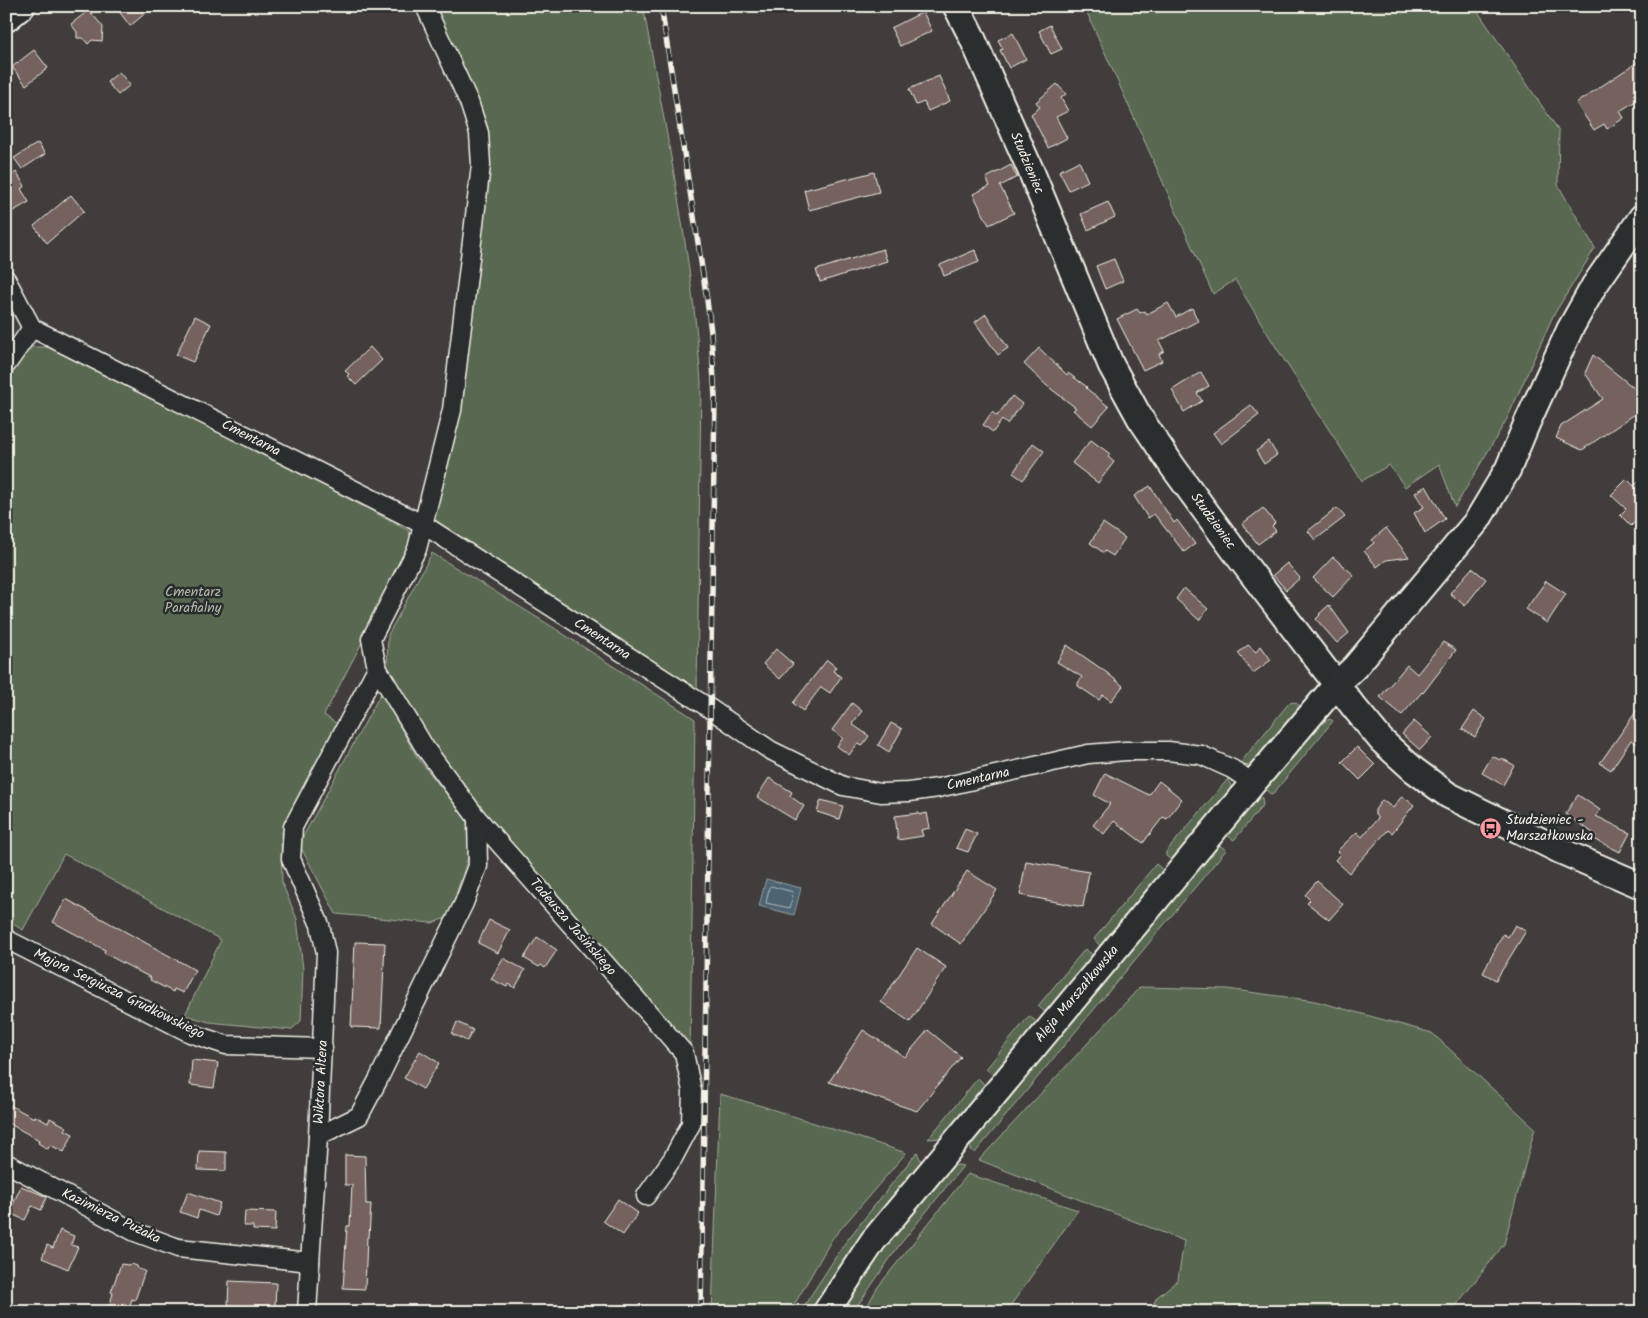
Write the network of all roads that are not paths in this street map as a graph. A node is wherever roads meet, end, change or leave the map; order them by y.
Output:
1 (22, 6) edge
2 (424, 6) edge
3 (956, 6) edge
4 (6, 19) edge
5 (1642, 217) edge
6 (6, 279) edge
7 (32, 328) junction
8 (6, 365) edge
9 (424, 525) junction
10 (377, 668) junction
11 (1337, 684) junction
12 (1252, 782) junction
13 (476, 818) junction
14 (1642, 886) edge
15 (6, 939) edge
16 (322, 1048) junction
17 (318, 1136) junction
18 (6, 1163) edge
19 (646, 1196) dead end
20 (310, 1262) junction
21 (307, 1312) edge
22 (826, 1312) edge

1 - 4 main road
2 - 9 street, Tadeusza Jasińskiego
3 - 11 main road, Studzieniec
5 - 11 main road, Aleja Marszałkowska
6 - 7 street
7 - 8 street
7 - 9 street, Cmentarna
9 - 10 street, Tadeusza Jasińskiego
9 - 12 street, Cmentarna
10 - 13 street, Tadeusza Jasińskiego
10 - 16 street, Wiktora Altera
11 - 12 main road, Aleja Marszałkowska
11 - 14 main road, Studzieniec
12 - 22 main road, Aleja Marszałkowska
13 - 17 street
13 - 19 street, Tadeusza Jasińskiego
15 - 16 street, Majora Sergiusza Grudkowskiego
16 - 17 street, Wiktora Altera
17 - 20 street, Wiktora Altera
18 - 20 street, Kazimierza Pużaka
20 - 21 street, Wiktora Altera

